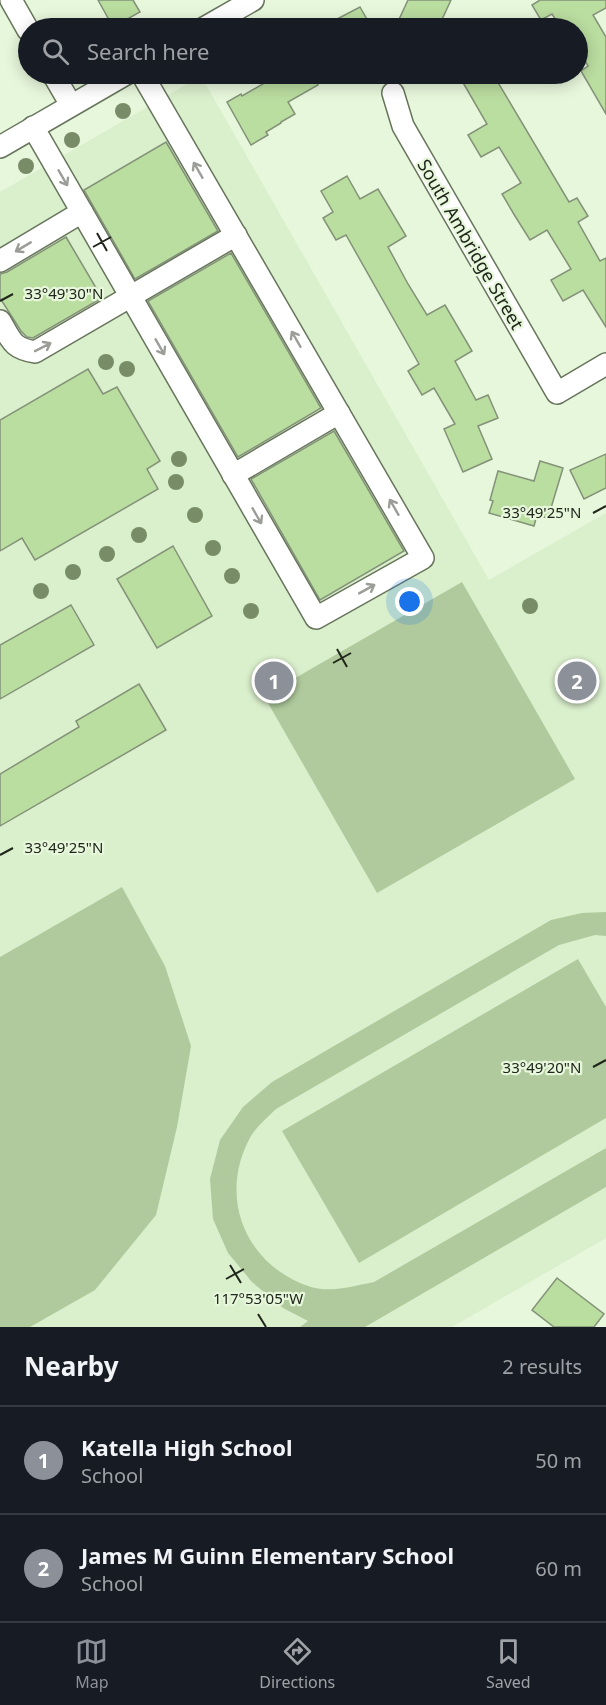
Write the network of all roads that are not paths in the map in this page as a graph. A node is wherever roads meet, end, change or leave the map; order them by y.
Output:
1 (11, 0) edge
2 (253, 0) edge
3 (21, 18) edge
4 (222, 18) edge
5 (59, 84) edge
6 (109, 84) edge
7 (148, 84) edge
8 (393, 93) dead end
9 (72, 105) junction
10 (33, 127) junction
11 (0, 147) edge
12 (82, 212) junction
13 (236, 235) junction
14 (0, 261) edge
15 (130, 296) junction
16 (0, 321) edge
17 (606, 364) edge
18 (339, 413) junction
19 (233, 475) junction

1 - 3 street
2 - 4 street
5 - 9 street
6 - 9 street
13 -> 7 street
8 - 17 street, South Ambridge Street
9 - 10 street
10 - 11 street
10 -> 12 street
12 -> 14 street
12 - 15 street
13 - 15 street
18 -> 13 street
16 -> 15 street
15 -> 19 street
18 - 19 street
19 -> 18 street

